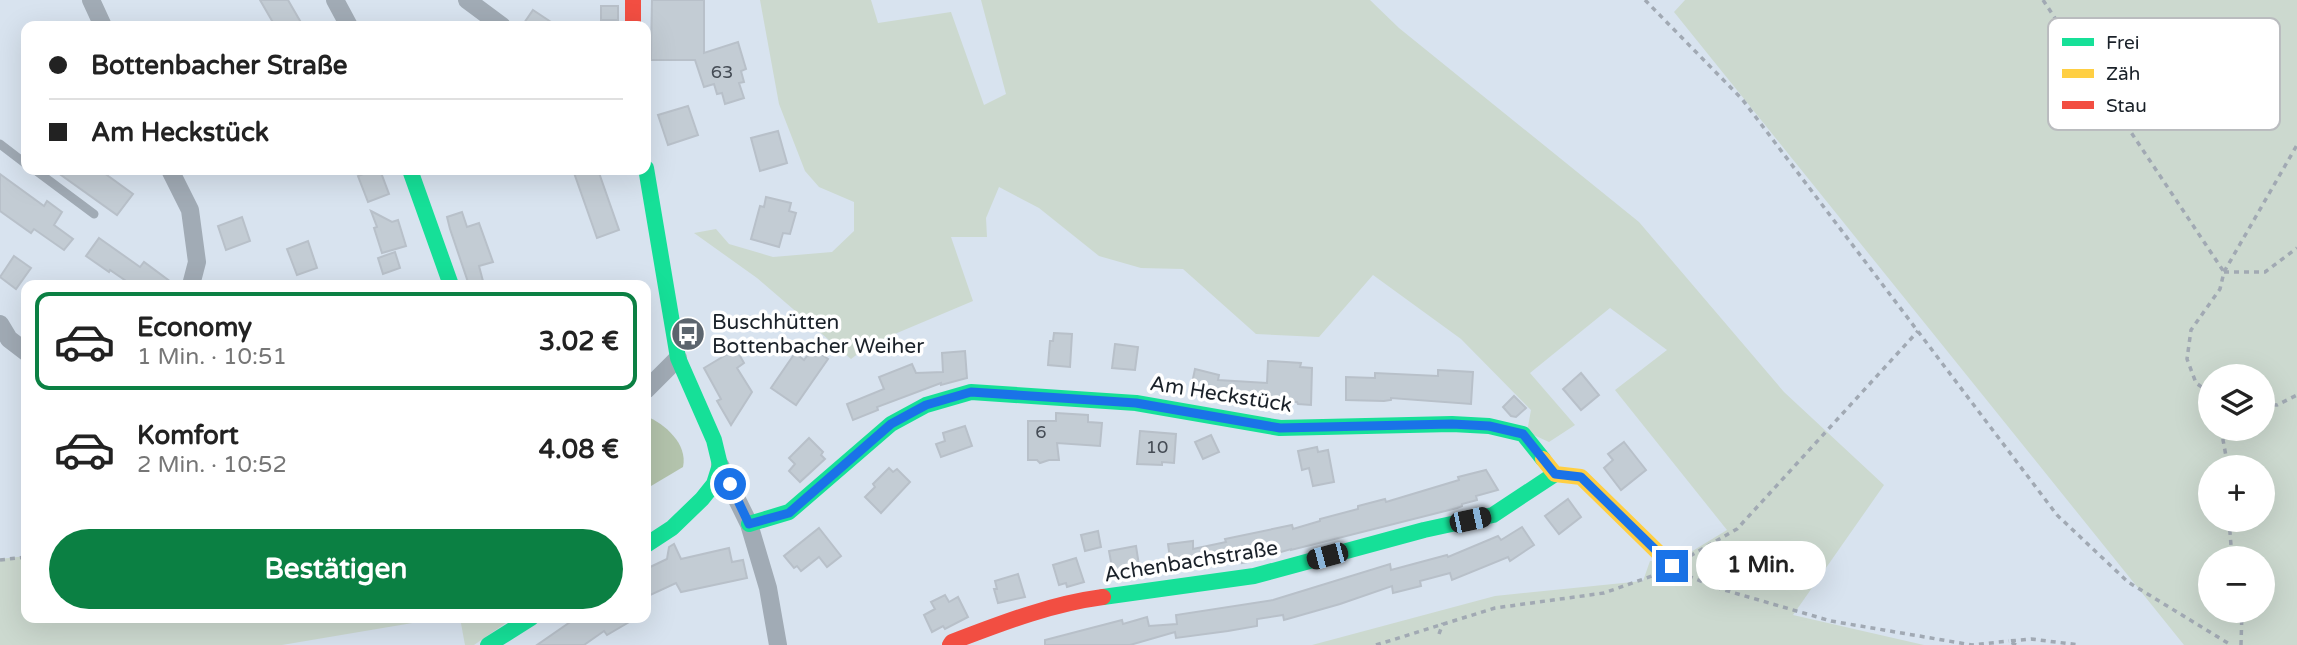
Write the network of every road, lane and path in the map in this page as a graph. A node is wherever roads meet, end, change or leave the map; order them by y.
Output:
1 (91, 0) edge
2 (335, 0) edge
3 (467, 0) edge
4 (633, 0) edge
5 (1645, 0) edge
6 (2043, 0) edge
7 (2055, 18) edge
8 (101, 21) edge
9 (346, 21) edge
10 (495, 21) edge
11 (633, 21) edge
12 (2130, 130) edge
13 (0, 144) edge
14 (2297, 145) edge
15 (21, 160) edge
16 (42, 175) edge
17 (173, 175) edge
18 (412, 175) edge
19 (647, 175) edge
20 (94, 214) dead end
21 (2297, 248) edge
22 (2224, 272) junction
23 (192, 280) edge
24 (449, 280) edge
25 (0, 324) edge
26 (1918, 331) junction
27 (21, 348) edge
28 (678, 358) junction
29 (2198, 384) edge
30 (651, 385) edge
31 (2297, 395) edge
32 (2275, 405) edge
33 (720, 465) junction
34 (1555, 474) junction
35 (749, 524) junction
36 (651, 542) edge
37 (21, 558) edge
38 (0, 560) edge
39 (1667, 569) junction
40 (1687, 575) dead end
41 (523, 623) edge
42 (1443, 623) junction
43 (2242, 623) edge
44 (1439, 634) dead end
45 (2009, 641) junction
46 (488, 645) edge
47 (778, 645) edge
48 (950, 645) edge
49 (1376, 645) edge
50 (2017, 645) edge
51 (2080, 645) edge
52 (2231, 645) edge
53 (2241, 645) edge

1 - 8 street
2 - 9 street
3 - 10 street
4 - 11 street
5 - 26 path
6 - 7 path
12 - 22 path
13 - 15 lane
14 - 22 path
16 - 20 lane
17 - 23 street
18 - 24 street
19 - 28 street
21 - 22 path
22 - 29 path
25 - 27 street
26 - 39 path
26 - 52 path
28 - 30 street
28 - 33 street
31 - 32 path
33 - 35 street
33 - 36 street
34 - 35 street, Am Heckstück
34 - 39 street
34 - 48 street, Achenbachstraße
35 - 47 street
37 - 38 path
39 - 42 path
40 - 45 path
41 - 46 street
42 - 44 path
42 - 49 path
43 - 53 path
45 - 50 path
45 - 51 path

